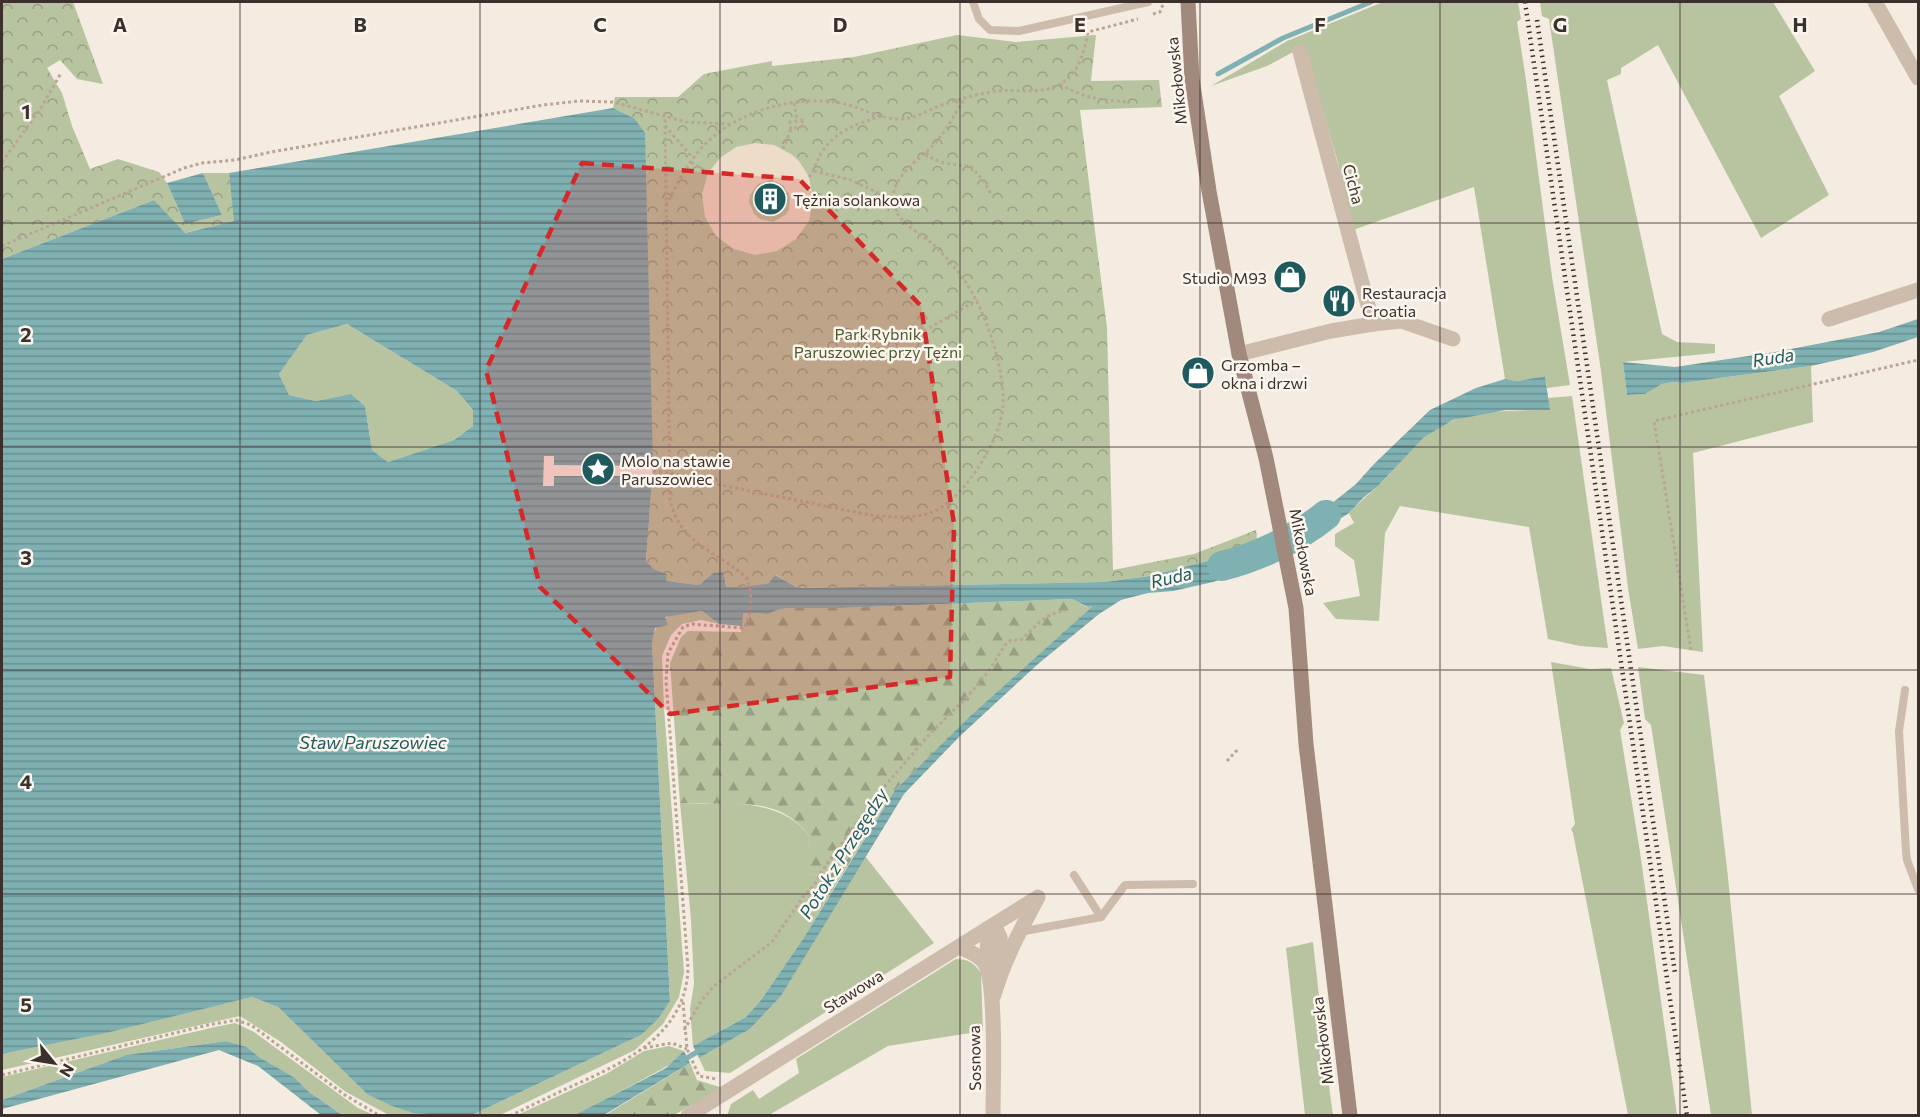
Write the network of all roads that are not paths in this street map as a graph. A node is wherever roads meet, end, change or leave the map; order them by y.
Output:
1 (973, 2) edge
2 (1148, 2) edge
3 (1188, 2) edge
4 (1875, 2) edge
5 (1300, 52) dead end
6 (1918, 78) edge
7 (1918, 290) edge
8 (1829, 319) dead end
9 (1373, 324) junction
10 (1453, 339) dead end
11 (1239, 354) junction
12 (1905, 690) dead end
13 (1074, 875) dead end
14 (1193, 885) dead end
15 (1918, 889) edge
16 (1101, 917) junction
17 (990, 927) junction
18 (1018, 932) junction
19 (959, 947) junction
20 (994, 969) junction
21 (688, 1116) edge
22 (993, 1116) edge
23 (1350, 1116) edge

1 - 2 lane
3 - 11 main road, Mikołowska
4 - 6 street
5 - 9 street, Cicha
7 - 8 street
9 - 10 street
9 - 11 street
11 - 23 main road, Mikołowska
12 - 15 lane
13 - 16 lane
14 - 16 lane
16 - 18 lane
17 - 18 street, Stawowa
17 - 19 street, Stawowa
17 - 20 street, Sosnowa
18 - 20 street
19 - 20 street
19 - 21 street, Stawowa
20 - 22 street, Sosnowa

